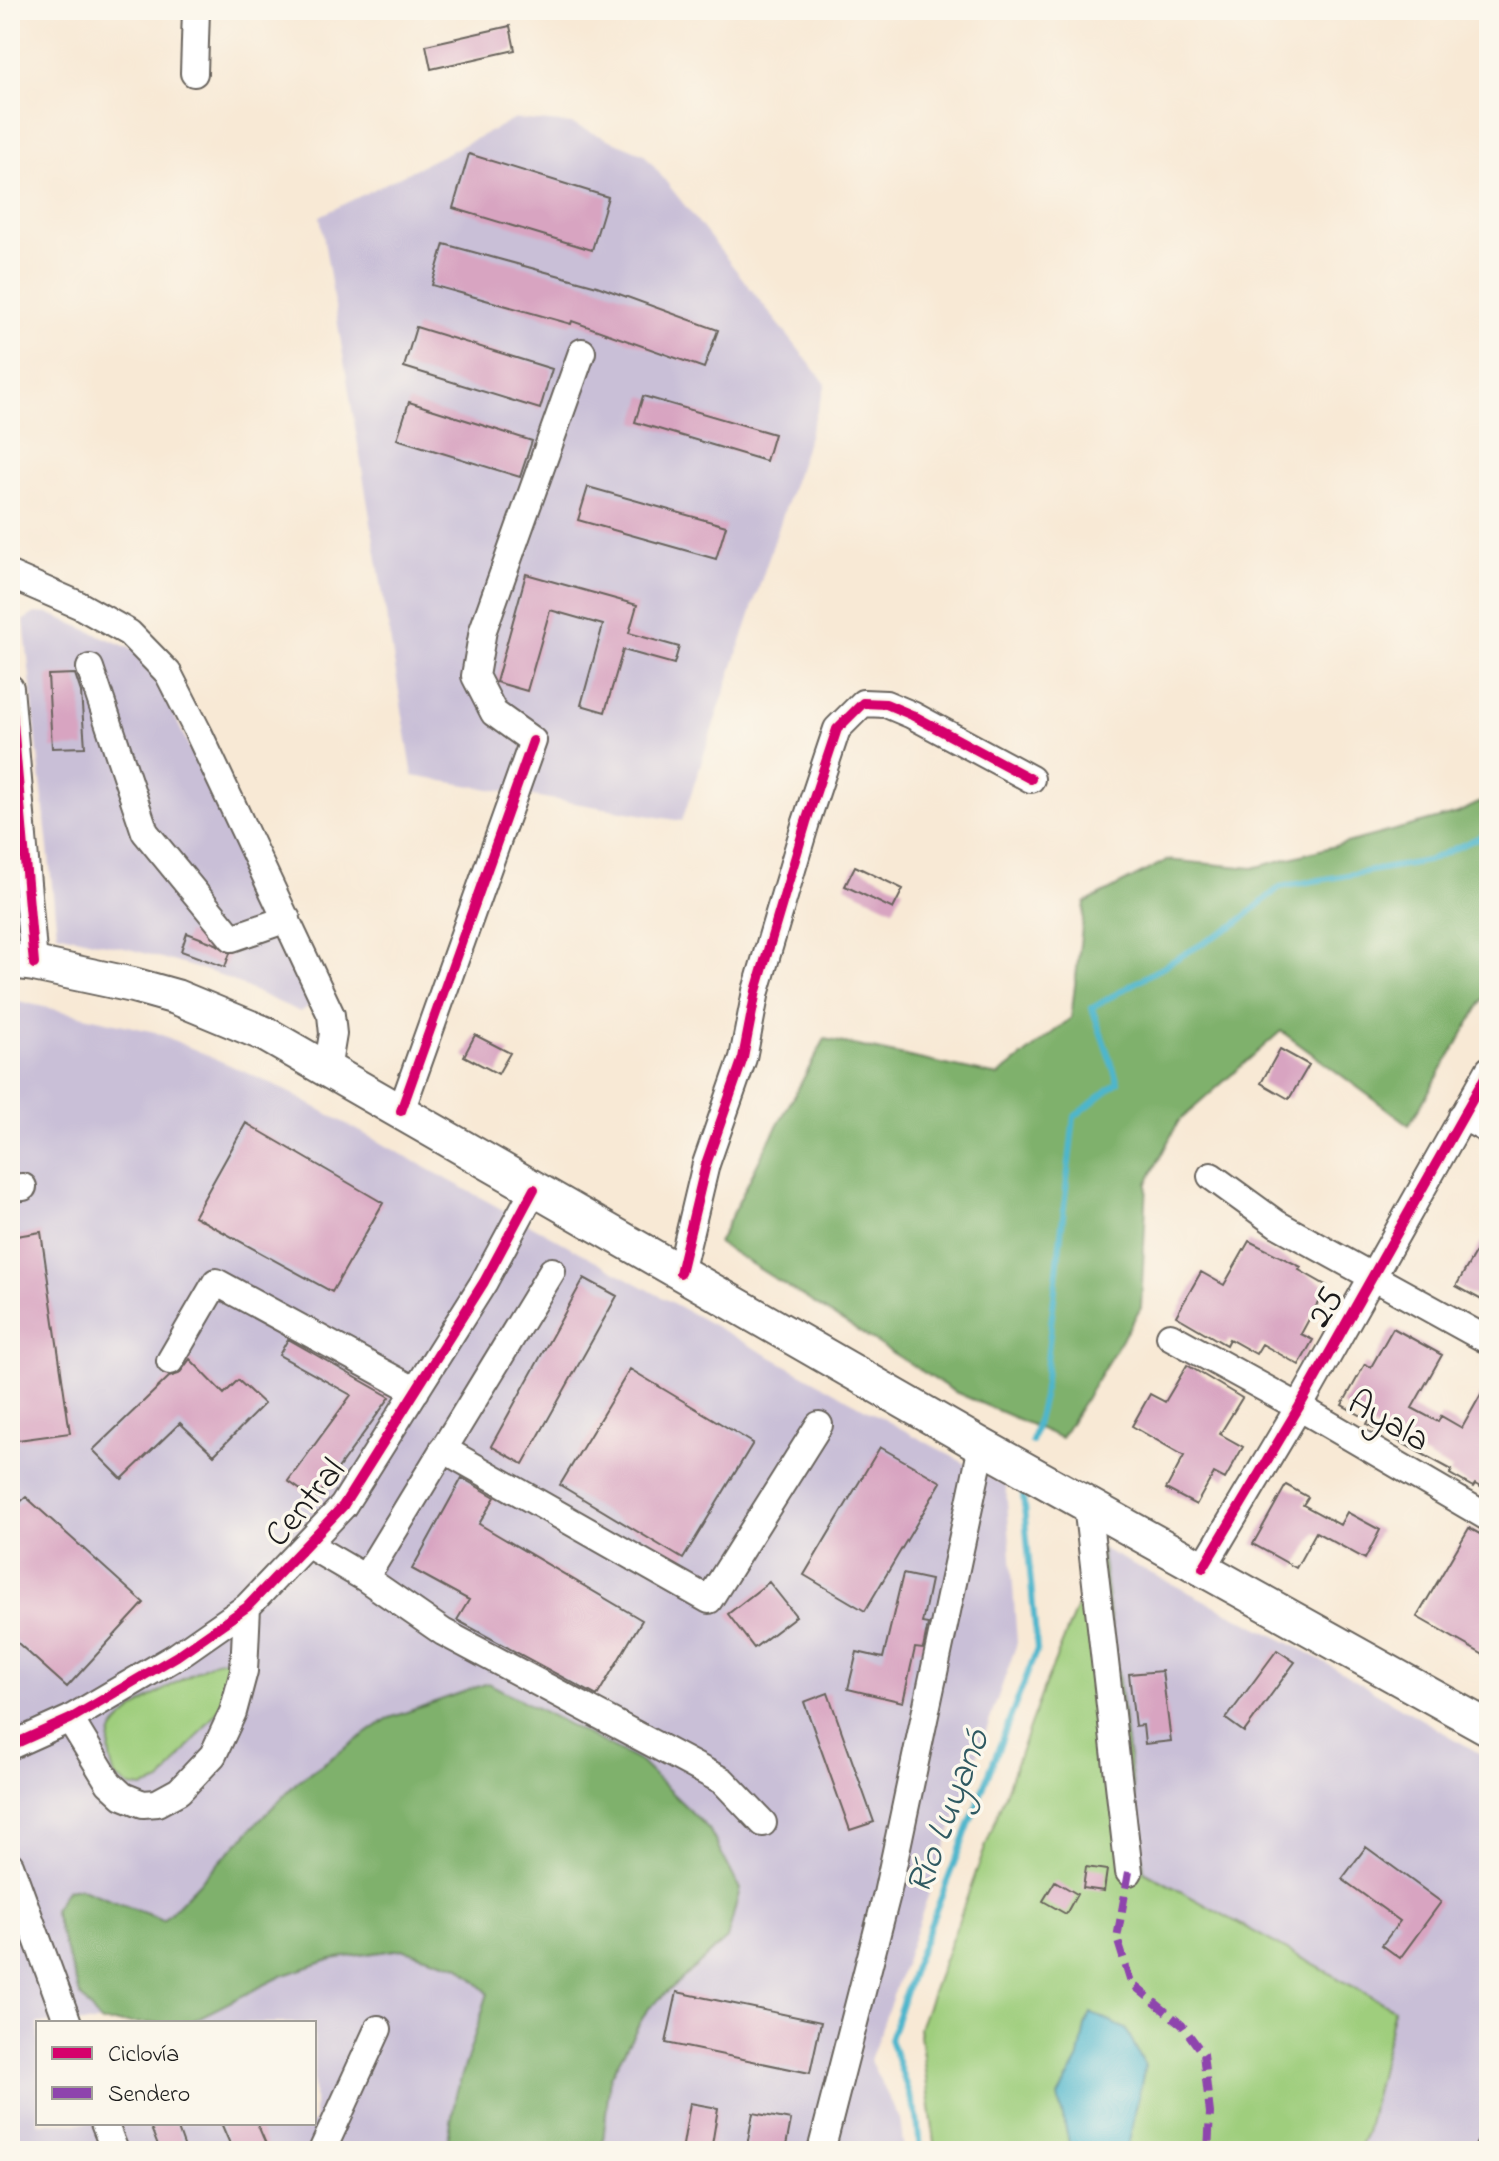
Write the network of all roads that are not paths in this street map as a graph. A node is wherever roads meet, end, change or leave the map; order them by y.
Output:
1 (196, 10) edge
2 (194, 73) dead end
3 (582, 352) dead end
4 (10, 575) edge
5 (90, 668) dead end
6 (10, 688) edge
7 (1031, 779) dead end
8 (287, 919) junction
9 (22, 962) edge
10 (327, 1070) junction
11 (1489, 1070) edge
12 (401, 1111) junction
13 (1462, 1116) junction
14 (1489, 1131) edge
15 (1211, 1176) dead end
16 (534, 1189) junction
17 (552, 1271) dead end
18 (680, 1273) junction
19 (1372, 1275) junction
20 (1170, 1336) dead end
21 (1489, 1341) edge
22 (170, 1361) dead end
23 (416, 1391) junction
24 (1299, 1407) junction
25 (819, 1425) dead end
26 (982, 1446) junction
27 (443, 1449) junction
28 (1087, 1504) junction
29 (1489, 1518) edge
30 (307, 1544) junction
31 (1203, 1568) junction
32 (365, 1578) junction
33 (247, 1607) junction
34 (70, 1719) junction
35 (1489, 1728) edge
36 (10, 1746) edge
37 (763, 1823) dead end
38 (10, 1865) edge
39 (1129, 1872) dead end
40 (67, 2021) edge
41 (378, 2029) dead end
42 (105, 2125) edge
43 (115, 2151) edge
44 (322, 2151) edge
45 (821, 2151) edge

1 - 2 street
3 - 12 street
4 - 8 street
5 - 8 street
6 - 9 street
7 - 18 street
8 - 10 street
9 - 10 main road
10 - 12 main road
11 - 13 street, 25
12 - 16 main road
13 - 14 street
13 - 19 street, 25
15 - 19 street
16 - 18 main road
16 - 23 street, Central
17 - 27 street
18 - 26 main road
19 - 21 street
19 - 24 street, 25
20 - 24 street, Ayala
22 - 23 street
23 - 30 street, Central
24 - 29 street, Ayala
24 - 31 street, 25
25 - 27 street
26 - 28 main road
26 - 45 street
27 - 32 street
28 - 31 main road
28 - 39 street
30 - 32 street
30 - 33 street, Central
31 - 35 main road
32 - 37 street
33 - 34 street, Central
33 - 34 street
34 - 36 street, Central
38 - 40 street
41 - 44 street
42 - 43 street

